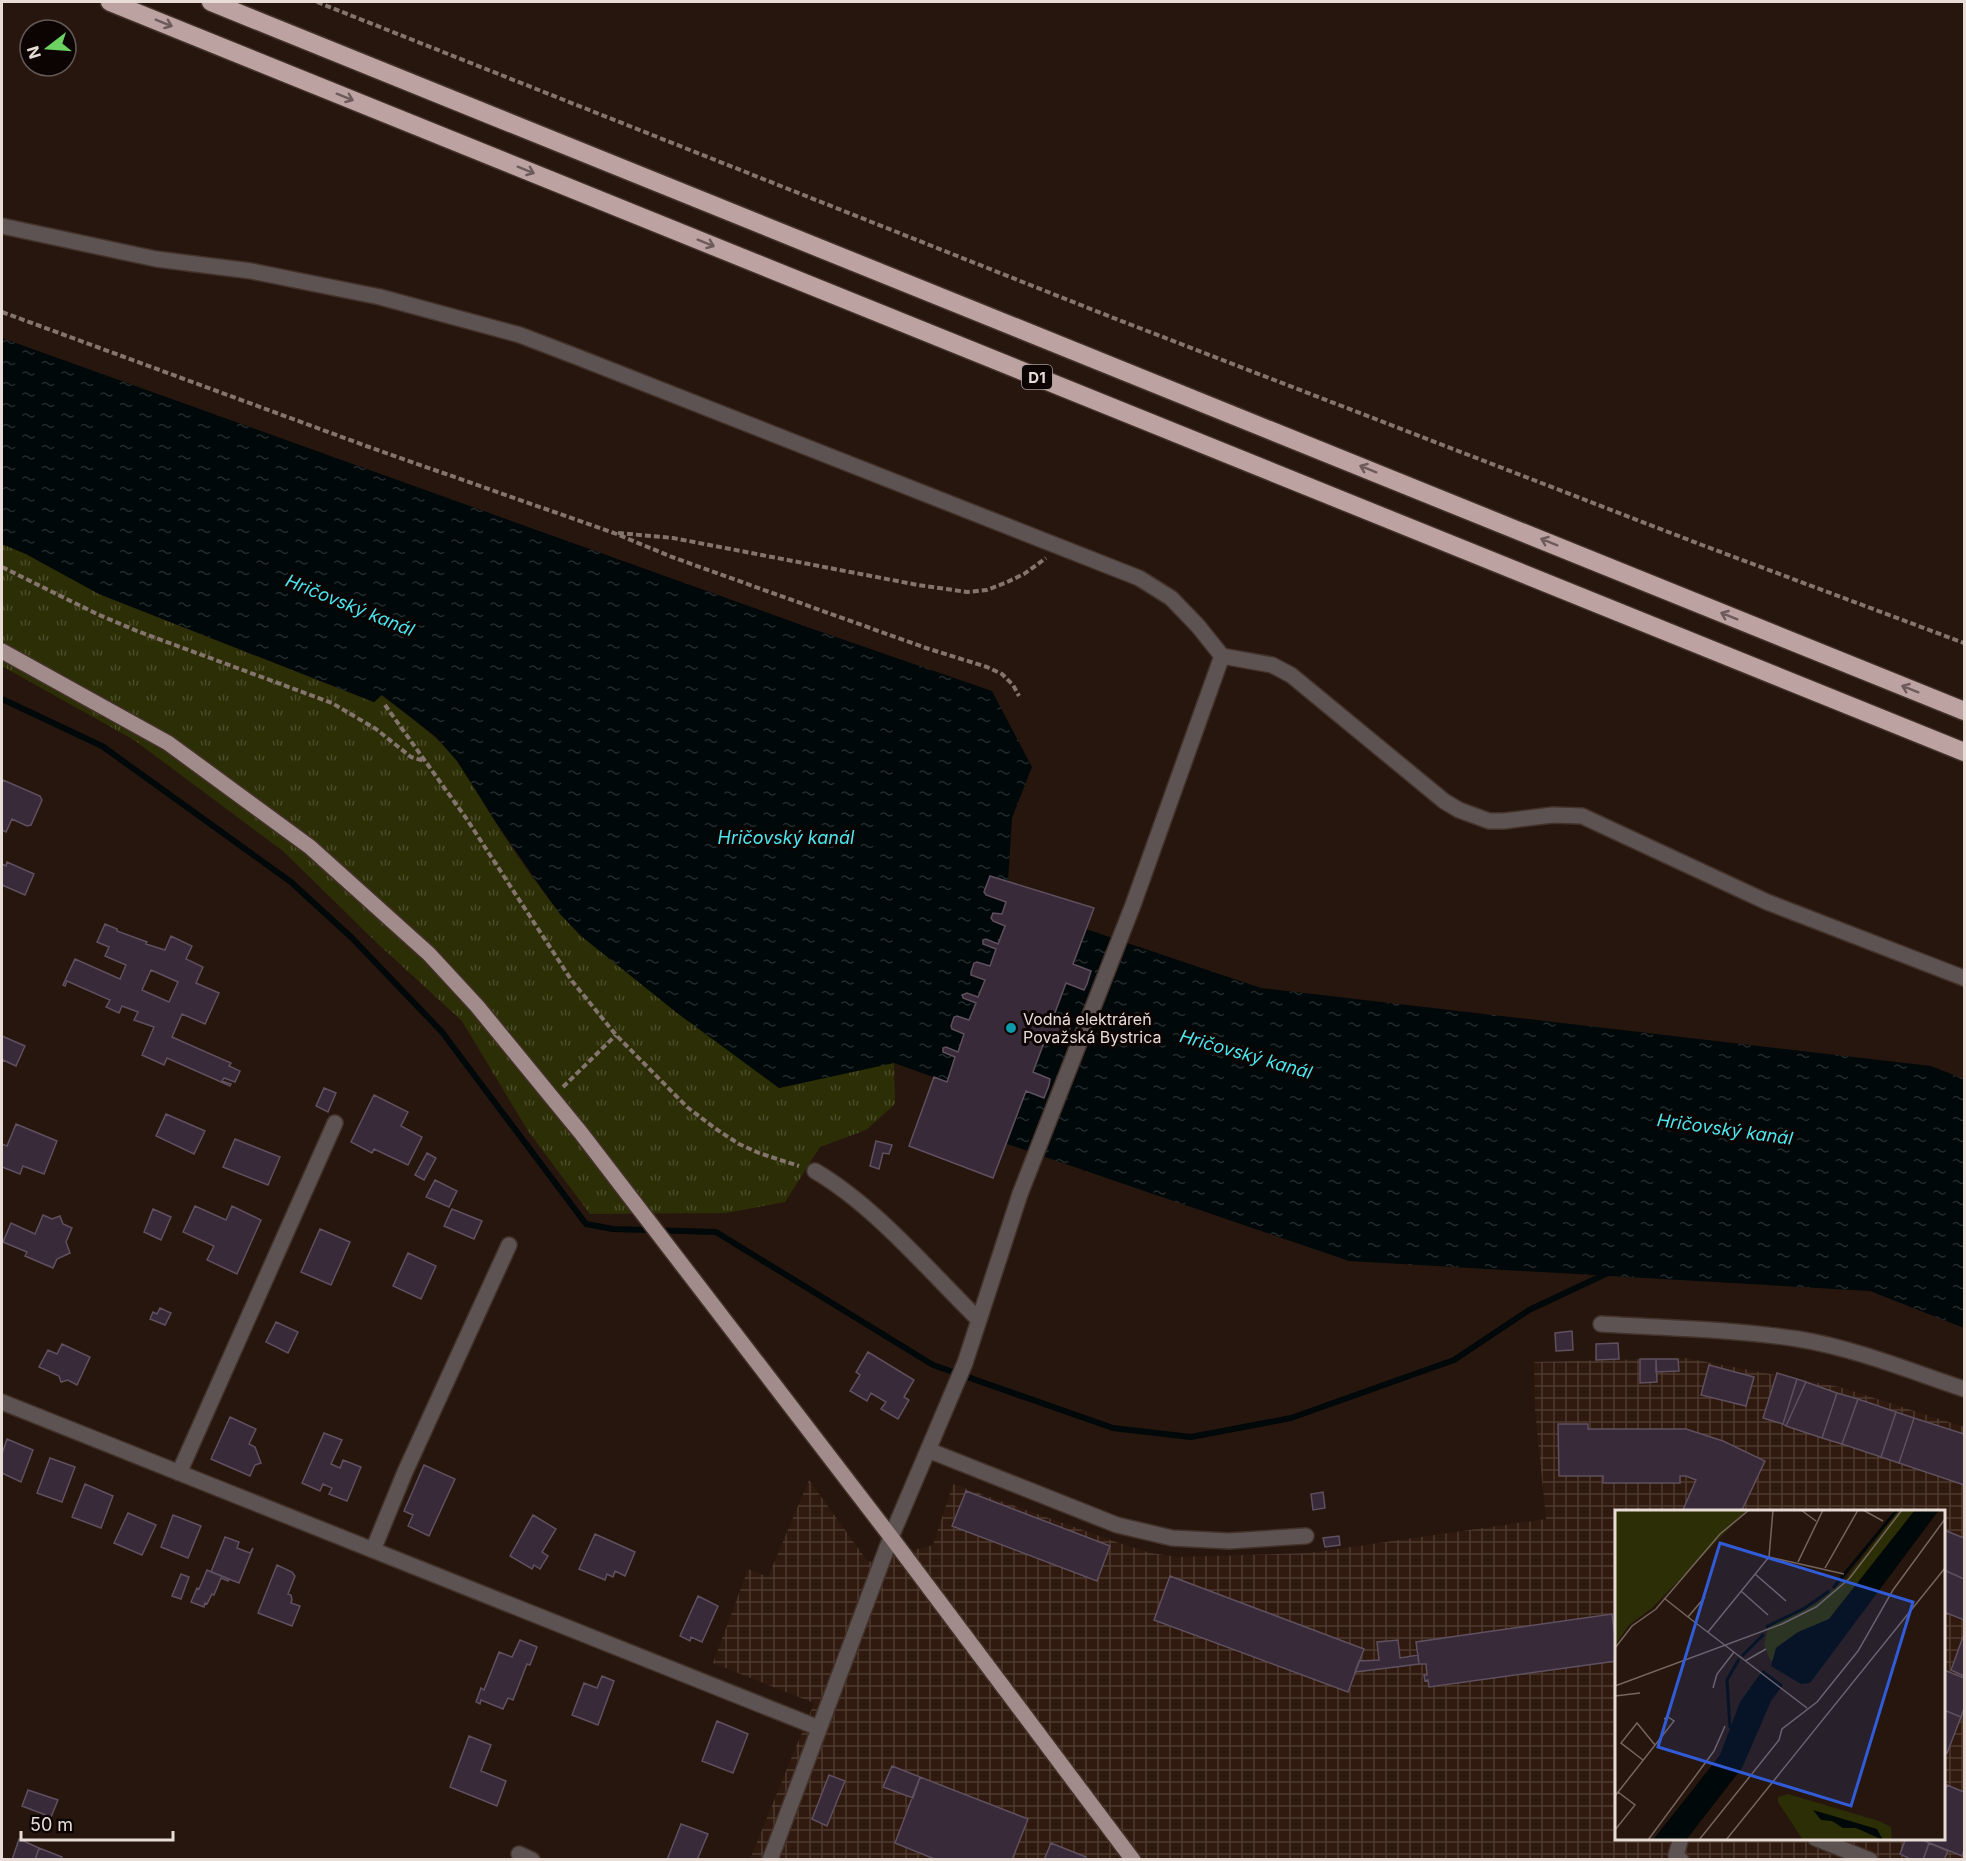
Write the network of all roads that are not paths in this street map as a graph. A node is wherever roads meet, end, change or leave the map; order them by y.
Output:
1 (110, 2) edge
2 (211, 2) edge
3 (2, 226) edge
4 (2, 651) edge
5 (1222, 656) junction
6 (1965, 711) edge
7 (1965, 752) edge
8 (1965, 978) edge
9 (335, 1123) dead end
10 (815, 1171) road end
11 (509, 1245) dead end
12 (979, 1320) junction
13 (1601, 1324) dead end
14 (1965, 1389) edge
15 (2, 1402) edge
16 (928, 1450) junction
17 (179, 1473) junction
18 (1306, 1536) dead end
19 (891, 1537) junction
20 (373, 1550) junction
21 (819, 1728) junction
22 (1681, 1840) edge
23 (1818, 1840) edge
24 (770, 1860) edge
25 (1134, 1860) edge
26 (1681, 1860) edge
27 (1870, 1860) edge

1 -> 7 highway, D1
6 -> 2 highway, D1
3 - 5 street
4 - 19 main road
5 - 8 street
5 - 12 street
9 - 17 street
10 - 12 street
11 - 20 street
12 - 16 street
13 - 14 street
15 - 17 street
16 - 18 street
16 - 19 street
17 - 20 street
19 - 21 street
19 - 25 main road
20 - 21 street
21 - 24 street
22 - 26 street
23 - 27 street

